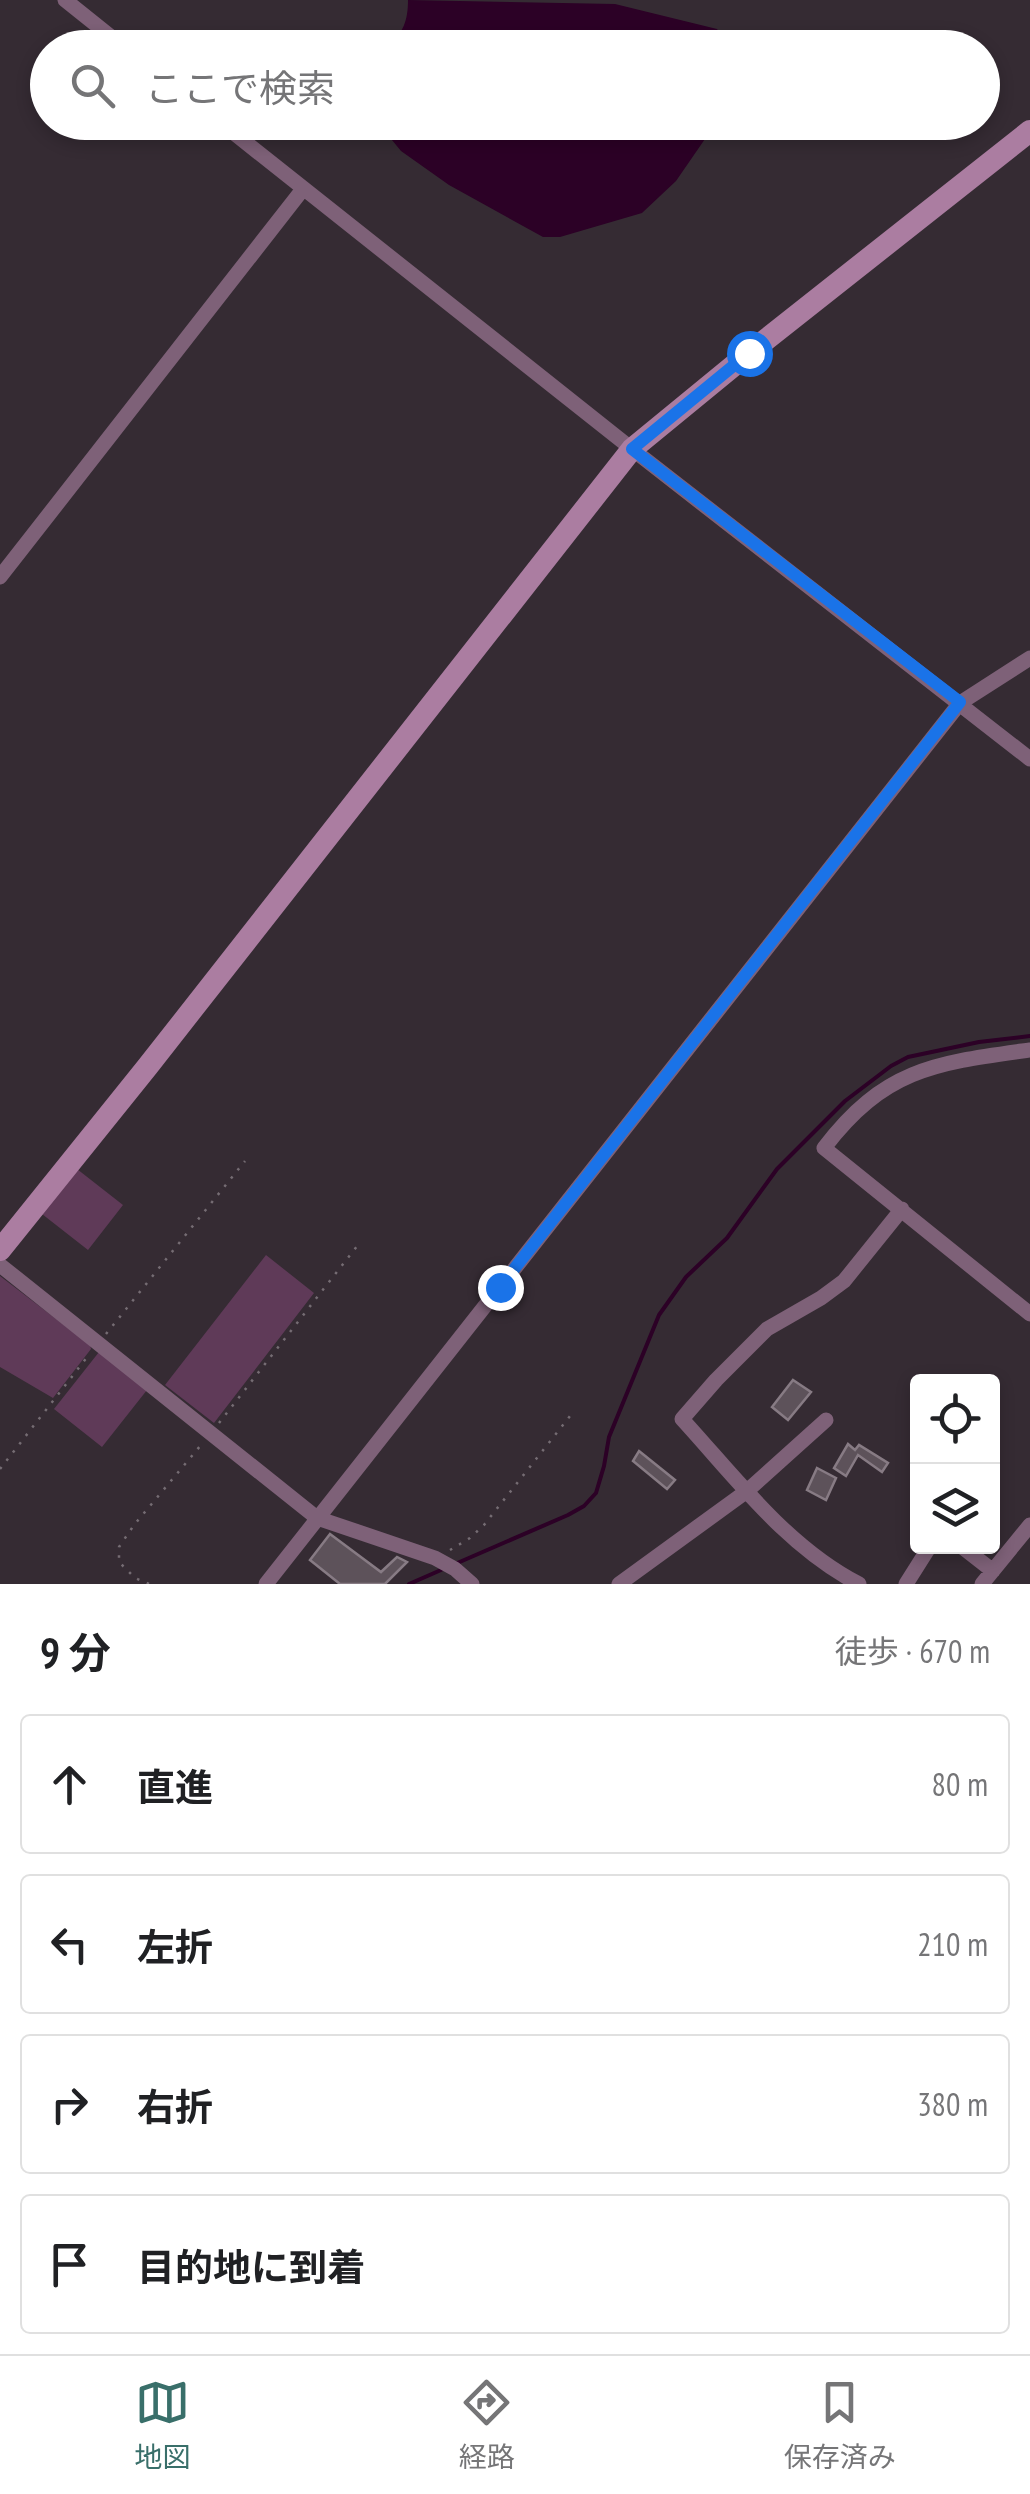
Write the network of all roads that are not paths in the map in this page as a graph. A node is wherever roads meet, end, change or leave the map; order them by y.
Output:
1 (65, 0) edge
2 (102, 30) edge
3 (1030, 131) edge
4 (243, 140) edge
5 (303, 188) junction
6 (632, 449) junction
7 (0, 576) edge
8 (1030, 658) edge
9 (960, 702) junction
10 (1030, 759) edge
11 (1030, 1050) edge
12 (902, 1209) junction
13 (0, 1250) edge
14 (0, 1266) edge
15 (1030, 1314) edge
16 (826, 1420) dead end
17 (747, 1491) junction
18 (317, 1518) junction
19 (1030, 1526) edge
20 (925, 1554) edge
21 (968, 1554) edge
22 (988, 1578) edge
23 (266, 1584) edge
24 (472, 1584) edge
25 (619, 1584) edge
26 (859, 1584) edge
27 (906, 1584) edge

1 - 2 street
3 - 6 street
4 - 5 street
5 - 6 street
5 - 7 street
6 - 9 street
6 - 13 street
8 - 9 street
9 - 10 street
9 - 18 street
11 - 12 street
12 - 15 street
12 - 17 street
14 - 18 street
16 - 17 street
17 - 25 street
17 - 26 street
18 - 23 street
18 - 24 street
19 - 22 street
20 - 27 street
21 - 22 street

